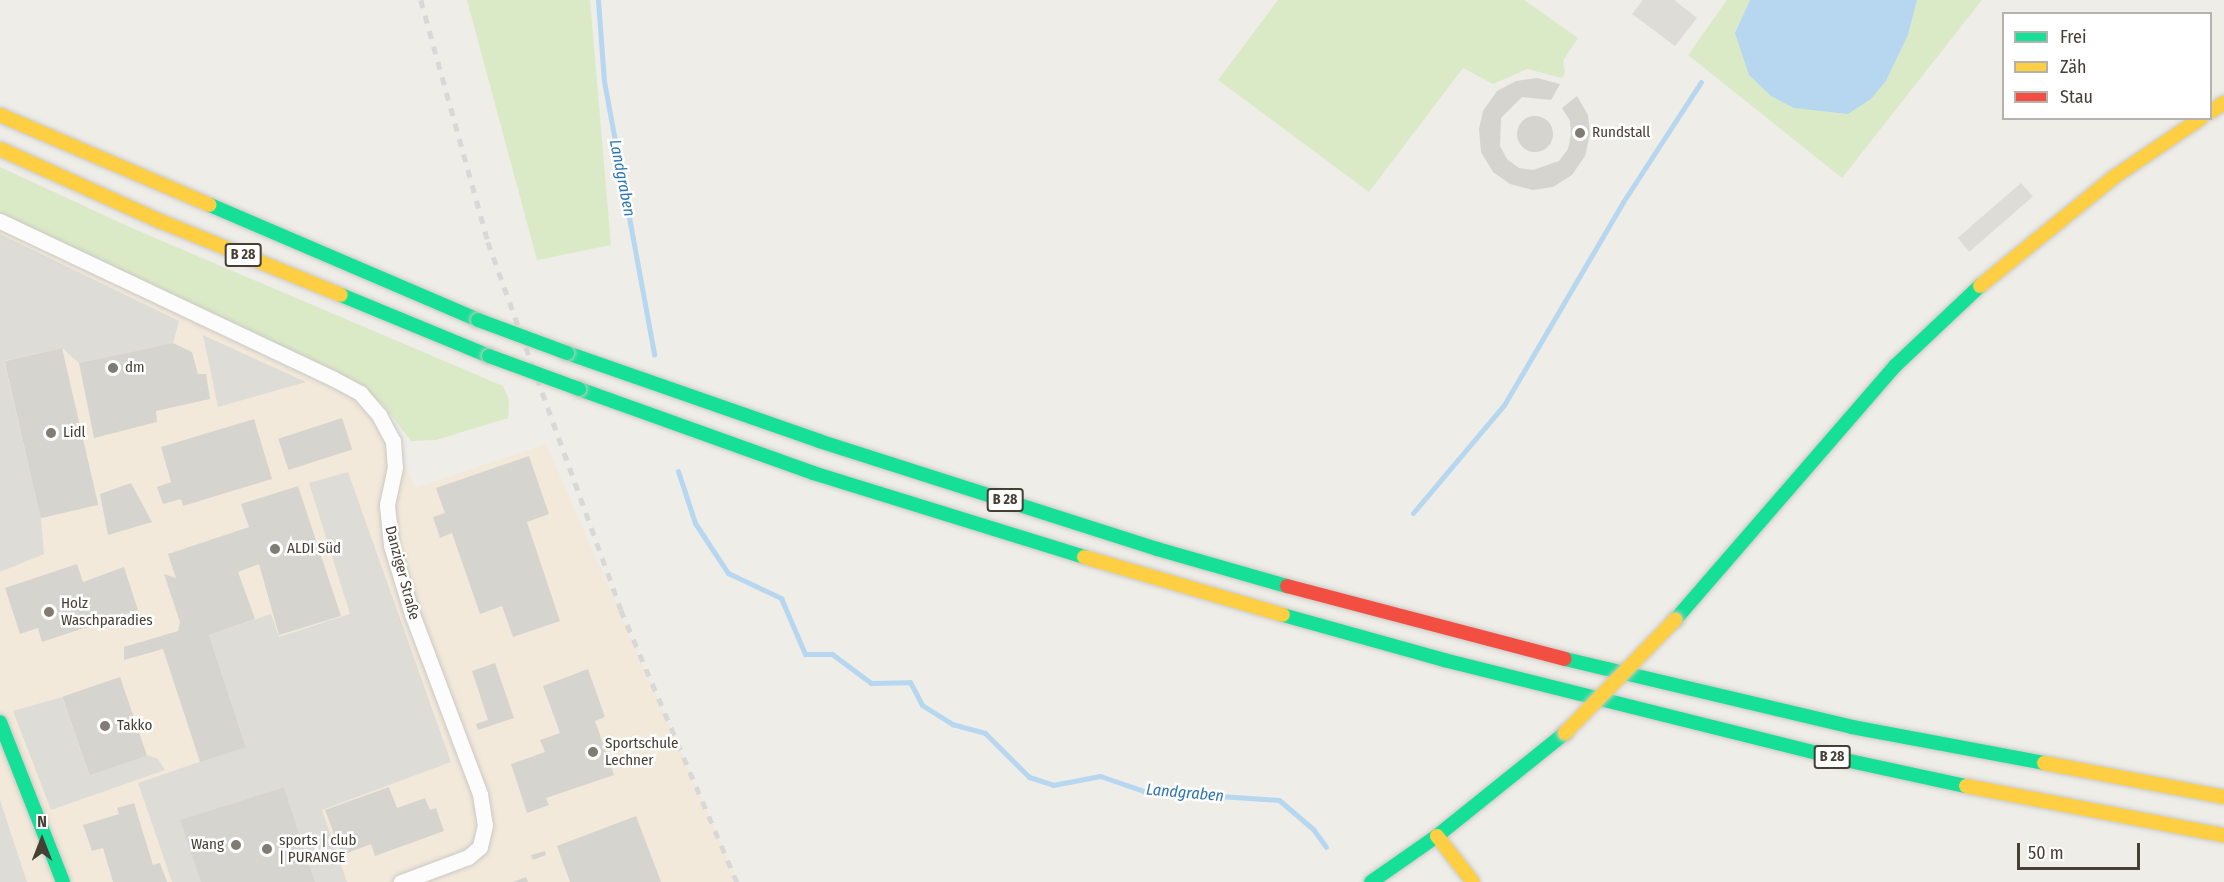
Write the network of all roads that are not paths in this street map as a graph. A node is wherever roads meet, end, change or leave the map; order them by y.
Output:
1 (0, 115) edge
2 (2198, 120) edge
3 (0, 149) edge
4 (0, 221) edge
5 (0, 722) edge
6 (2224, 797) edge
7 (2224, 835) edge
8 (1437, 836) junction
9 (63, 882) edge
10 (401, 882) edge
11 (1371, 882) edge
12 (1473, 882) edge

1 - 6 main road, B 28, bridge
2 - 8 main road, bridge
3 - 7 main road, B 28, bridge
4 - 10 street, Danziger Straße
5 - 9 main road
8 - 11 main road
8 - 12 main road

